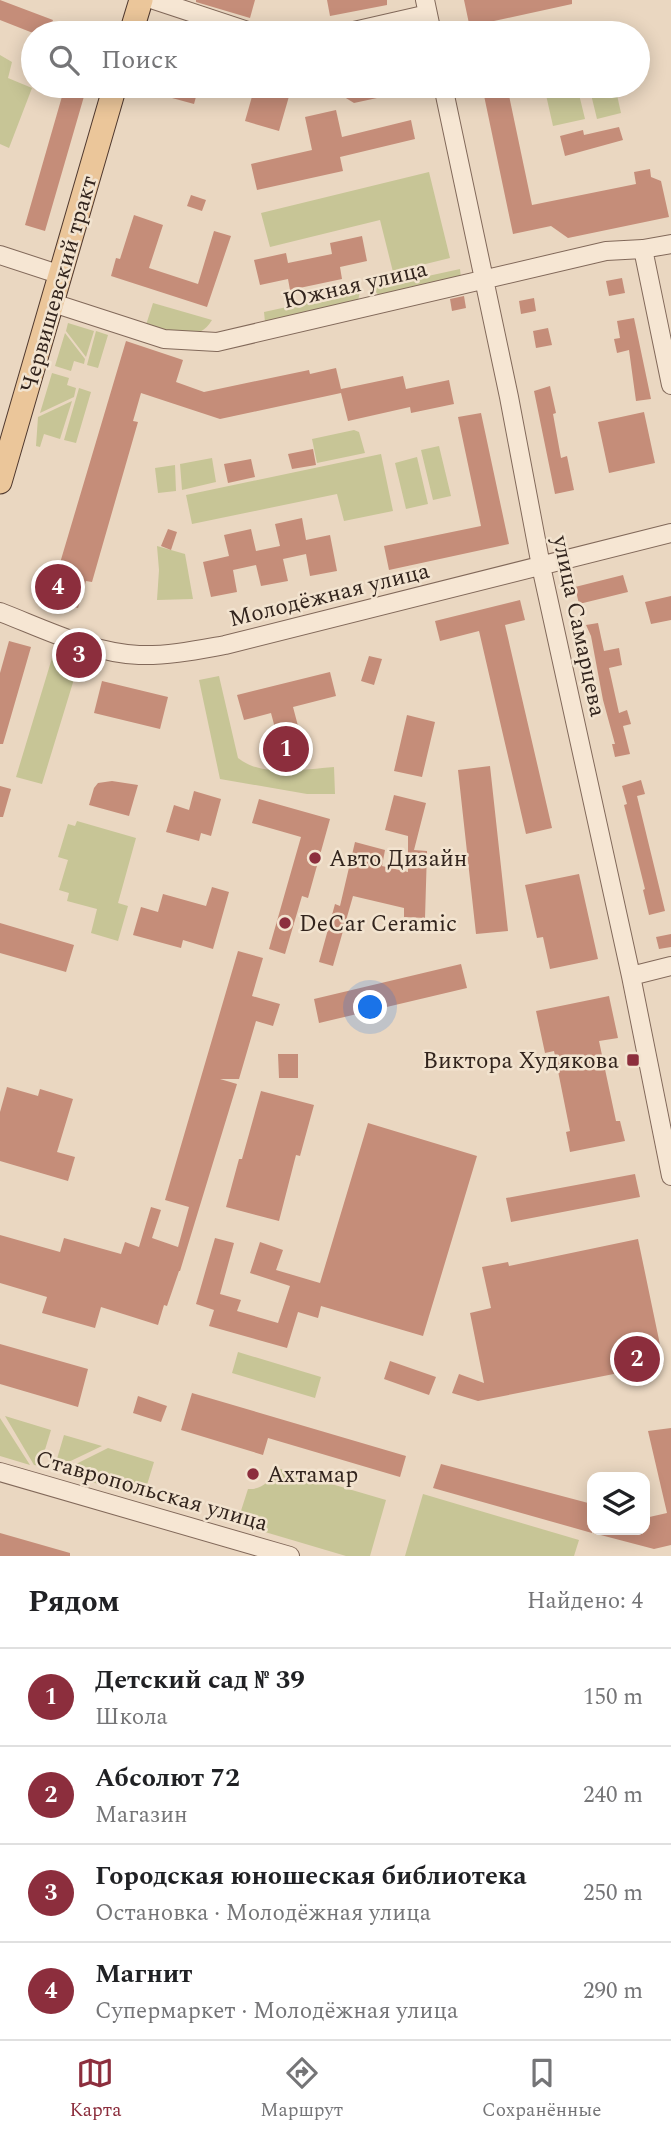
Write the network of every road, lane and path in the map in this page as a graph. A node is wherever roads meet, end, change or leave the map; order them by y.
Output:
1 (141, 0) edge
2 (154, 0) edge
3 (427, 7) edge
4 (135, 21) edge
5 (218, 21) edge
6 (383, 21) edge
7 (112, 98) edge
8 (446, 98) edge
9 (671, 244) edge
10 (643, 249) junction
11 (0, 256) edge
12 (61, 275) junction
13 (485, 278) junction
14 (53, 303) junction
15 (671, 384) edge
16 (0, 482) edge
17 (671, 533) edge
18 (541, 566) junction
19 (0, 612) edge
20 (671, 966) edge
21 (631, 976) junction
22 (671, 1177) edge
23 (0, 1472) edge
24 (290, 1556) edge

1 - 4 main road
2 - 5 street
3 - 6 street
7 - 12 main road, Червишевский тракт
8 - 13 street, улица Самарцева
9 - 10 street, Южная улица
10 - 13 street, Южная улица
10 - 15 street
11 - 12 street
12 - 14 main road, Червишевский тракт
13 - 14 street, Южная улица
13 - 18 street, улица Самарцева
14 - 16 main road, Червишевский тракт
17 - 18 street, Молодёжная улица
18 - 19 street, Молодёжная улица
18 - 21 street, улица Самарцева
20 - 21 street
21 - 22 street, улица Самарцева
23 - 24 street, Ставропольская улица

